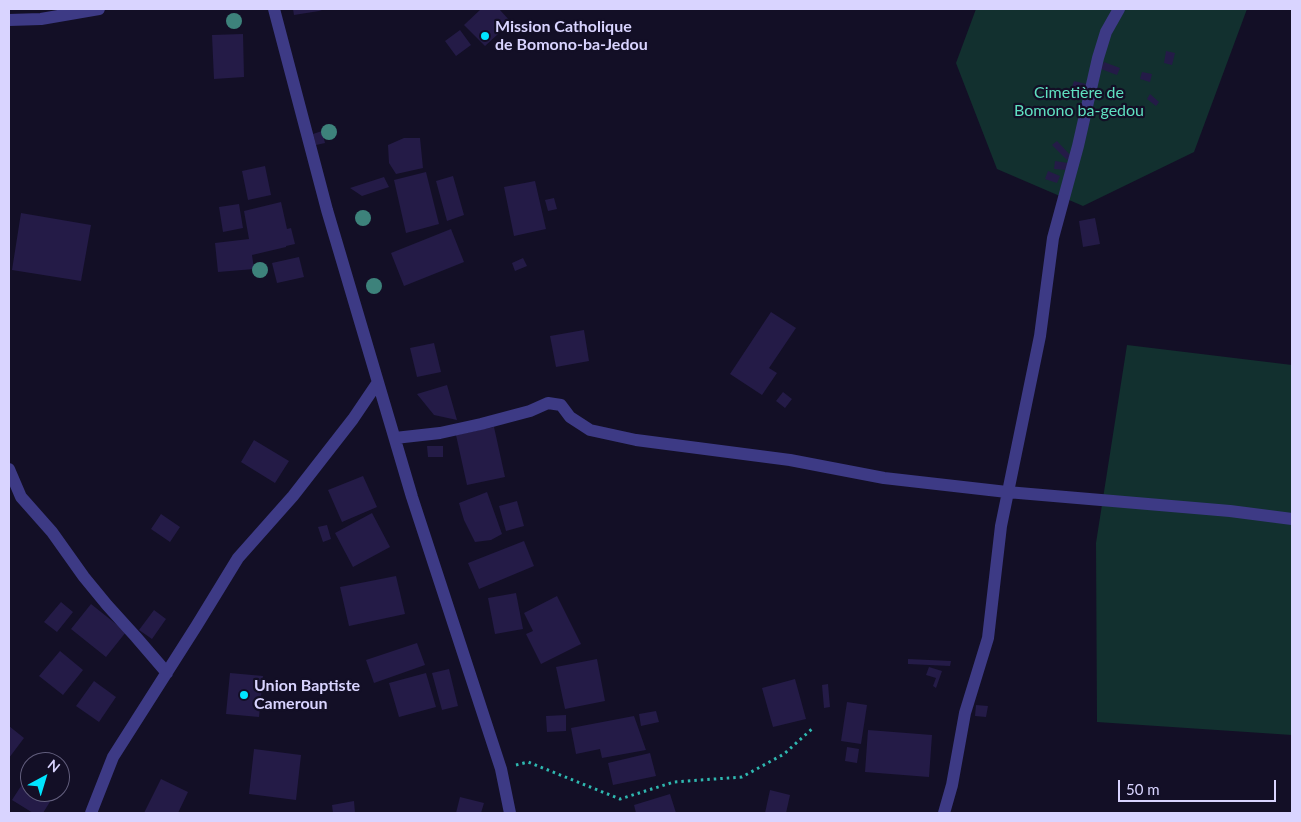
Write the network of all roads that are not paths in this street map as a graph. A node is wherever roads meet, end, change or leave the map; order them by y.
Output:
1 (98, 9) edge
2 (274, 9) edge
3 (1119, 9) edge
4 (9, 20) edge
5 (378, 382) junction
6 (395, 438) junction
7 (9, 469) edge
8 (1008, 492) junction
9 (1292, 519) edge
10 (167, 673) junction
11 (91, 813) edge
12 (510, 813) edge
13 (944, 813) edge

1 - 4 street
2 - 5 street
3 - 8 street
5 - 6 street
5 - 10 street
6 - 8 street
6 - 12 street
7 - 10 street
8 - 9 street
8 - 13 street
10 - 11 street

